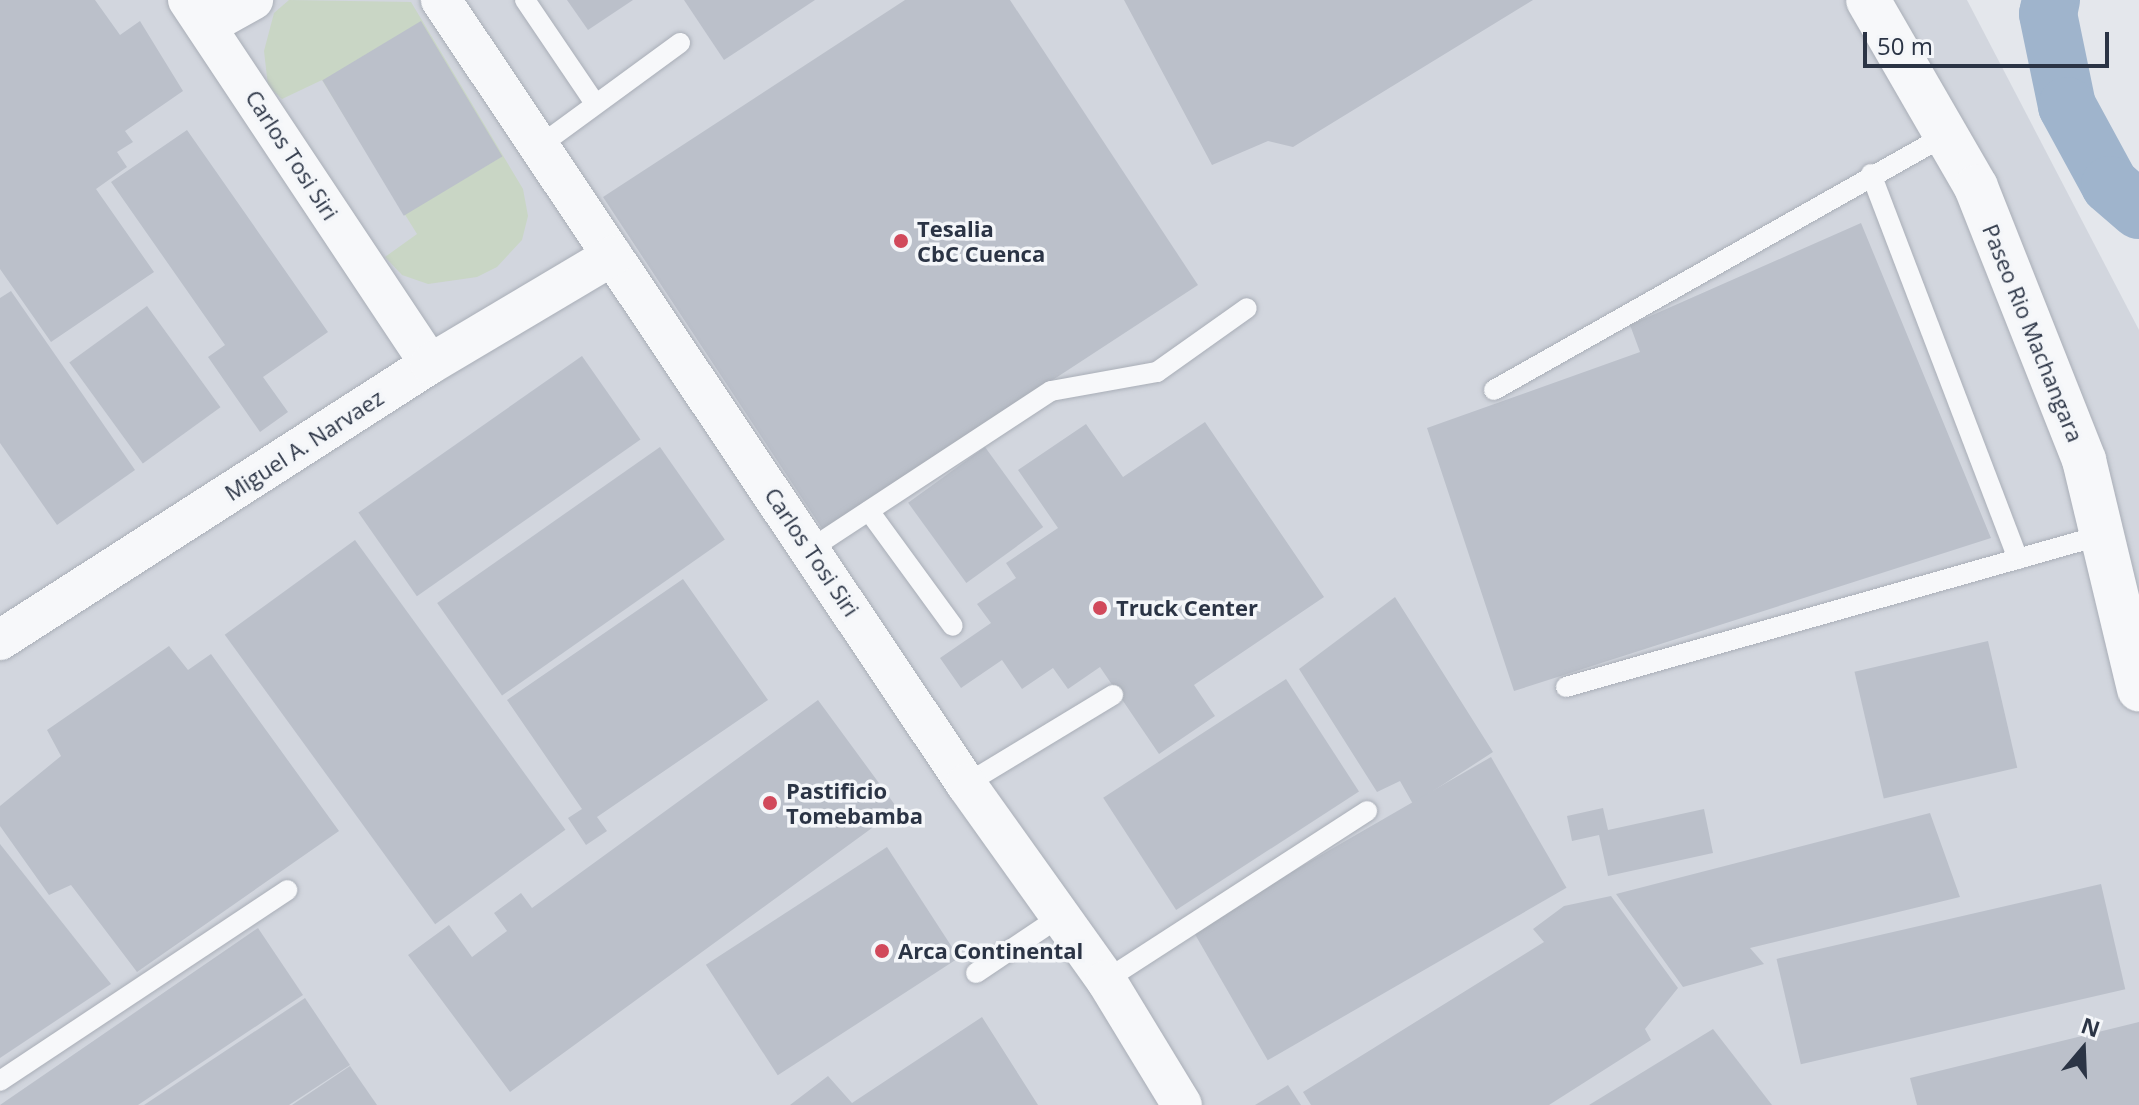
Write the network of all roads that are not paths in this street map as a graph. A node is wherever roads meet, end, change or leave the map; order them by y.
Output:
1 (253, 0) edge
2 (441, 0) edge
3 (525, 0) edge
4 (1868, 0) edge
5 (197, 13) edge
6 (680, 43) dead end
7 (594, 102) junction
8 (1946, 135) junction
9 (542, 144) junction
10 (1871, 174) junction
11 (612, 256) junction
12 (1247, 308) dead end
13 (430, 364) junction
14 (1494, 390) dead end
15 (869, 511) junction
16 (2102, 535) junction
17 (812, 548) junction
18 (2018, 559) junction
19 (953, 626) dead end
20 (0, 640) edge
21 (1566, 687) dead end
22 (2139, 689) edge
23 (1113, 695) dead end
24 (966, 784) junction
25 (1367, 811) dead end
26 (287, 890) dead end
27 (1058, 918) junction
28 (976, 973) dead end
29 (1106, 980) junction
30 (0, 1081) edge
31 (1182, 1105) edge

1 - 5 street, Carlos Tosi Siri
2 - 9 street, Carlos Tosi Siri
3 - 7 lane
4 - 8 street, Paseo Rio Machangara
5 - 13 street, Carlos Tosi Siri
6 - 7 lane
7 - 9 lane
8 - 10 lane
8 - 16 street, Paseo Rio Machangara
9 - 11 street, Carlos Tosi Siri
10 - 14 lane
10 - 18 lane
11 - 13 street, Miguel A. Narvaez
11 - 17 street, Carlos Tosi Siri
12 - 15 lane
13 - 20 street, Miguel A. Narvaez
15 - 17 lane
15 - 19 lane
16 - 18 lane
16 - 22 street, Paseo Rio Machangara
17 - 24 street, Carlos Tosi Siri
18 - 21 lane
23 - 24 lane
24 - 27 street, Carlos Tosi Siri
25 - 29 lane
26 - 30 lane
27 - 28 lane
27 - 29 street, Carlos Tosi Siri
29 - 31 street, Carlos Tosi Siri

